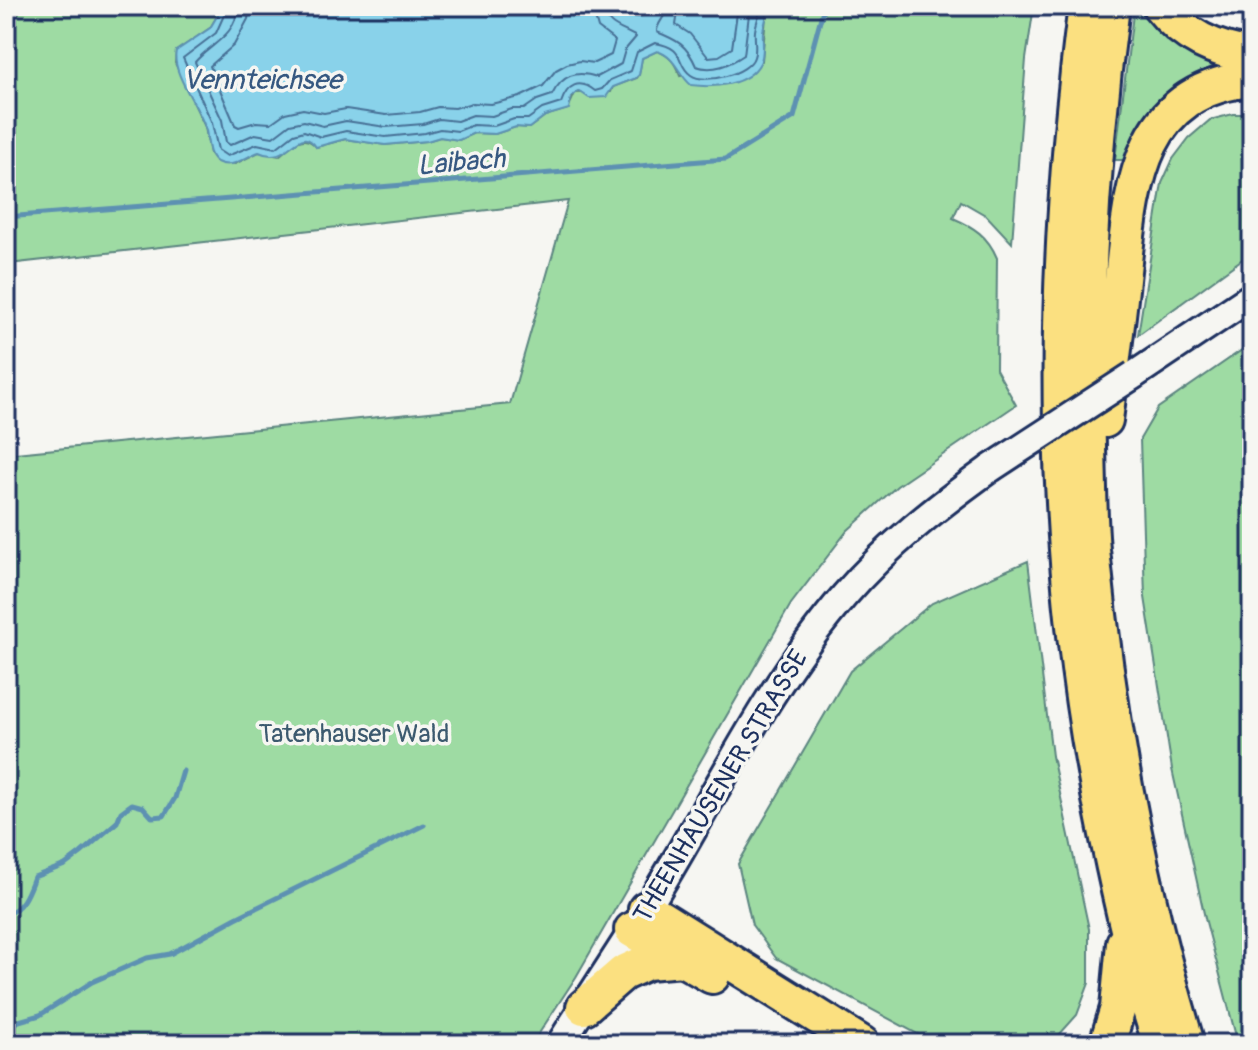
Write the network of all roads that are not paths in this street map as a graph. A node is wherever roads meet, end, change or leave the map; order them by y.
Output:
1 (1086, 6) edge
2 (1112, 6) edge
3 (1160, 6) edge
4 (1252, 56) edge
5 (1252, 79) edge
6 (1252, 94) edge
7 (1159, 132) junction
8 (1252, 296) edge
9 (1092, 547) junction
10 (639, 920) junction
11 (1125, 923) junction
12 (683, 959) junction
13 (584, 1007) junction
14 (560, 1044) edge
15 (826, 1044) edge
16 (862, 1044) edge
17 (1107, 1044) edge
18 (1161, 1044) edge
19 (1187, 1044) edge

1 - 11 highway
2 - 9 highway
3 - 4 highway
5 - 7 highway
6 - 7 highway
7 - 9 highway
8 - 10 main road, THEENHAUSENER STRASSE, bridge
9 - 19 highway
10 - 12 highway
10 - 13 main road, THEENHAUSENER STRASSE
10 - 16 highway
11 - 17 highway
11 - 18 highway
12 - 13 highway
12 - 15 highway
13 - 14 main road, THEENHAUSENER STRASSE

